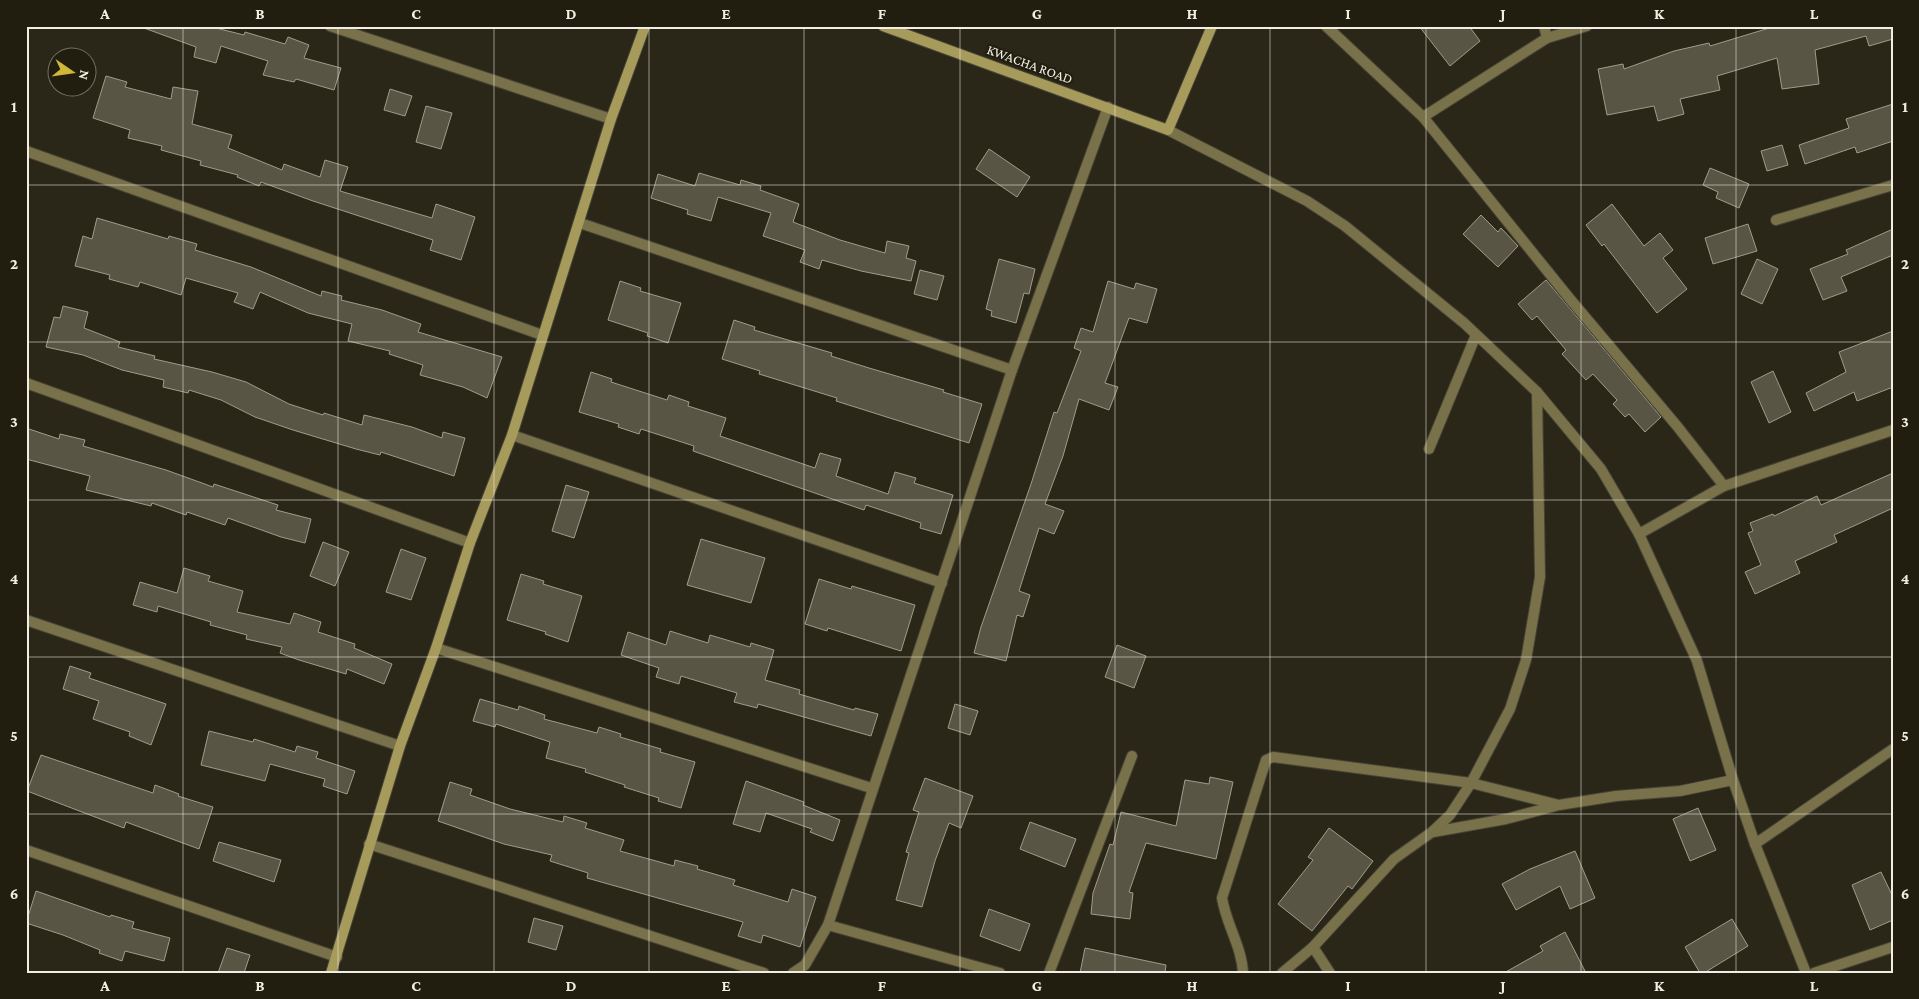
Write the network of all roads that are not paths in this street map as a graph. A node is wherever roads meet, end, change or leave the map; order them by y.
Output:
1 (330, 26) edge
2 (645, 26) edge
3 (883, 26) edge
4 (1212, 26) edge
5 (1326, 26) edge
6 (1544, 26) edge
7 (1587, 26) edge
8 (1547, 38) junction
9 (1108, 107) junction
10 (1423, 117) junction
11 (611, 119) junction
12 (1168, 130) junction
13 (26, 151) edge
14 (1893, 185) edge
15 (1776, 220) dead end
16 (580, 223) junction
17 (542, 335) junction
18 (1476, 335) junction
19 (1012, 370) junction
20 (26, 382) edge
21 (1538, 392) junction
22 (1893, 430) edge
23 (512, 435) junction
24 (1429, 449) dead end
25 (1724, 486) junction
26 (1639, 534) junction
27 (470, 543) junction
28 (942, 582) junction
29 (26, 620) edge
30 (436, 648) junction
31 (400, 746) junction
32 (1893, 749) edge
33 (1132, 756) dead end
34 (1732, 780) junction
35 (1471, 783) junction
36 (871, 788) junction
37 (1558, 805) junction
38 (1432, 832) junction
39 (369, 844) junction
40 (1755, 844) junction
41 (26, 850) edge
42 (828, 925) junction
43 (1893, 947) edge
44 (1313, 948) junction
45 (337, 957) junction
46 (331, 973) edge
47 (764, 973) edge
48 (793, 973) edge
49 (1000, 973) edge
50 (1049, 973) edge
51 (1243, 973) edge
52 (1282, 973) edge
53 (1330, 973) edge
54 (1806, 973) edge
55 (1814, 973) edge

1 - 11 street
2 - 11 street
3 - 9 street, KWACHA ROAD
4 - 12 street
5 - 10 street
6 - 8 street
7 - 8 street
8 - 10 street
9 - 12 street, KWACHA ROAD
9 - 19 street
10 - 25 street
11 - 16 street
12 - 18 street
13 - 17 street
14 - 15 street
16 - 17 street
16 - 19 street
17 - 23 street
18 - 21 street
18 - 24 street
19 - 28 street
20 - 27 street
21 - 26 street
21 - 35 street
22 - 25 street
23 - 27 street
23 - 28 street
25 - 26 street
26 - 34 street
27 - 30 street
28 - 36 street
29 - 31 street
30 - 31 street
30 - 36 street
31 - 39 street
32 - 40 street
33 - 50 street
34 - 37 street
34 - 40 street
35 - 37 street
35 - 38 street
35 - 51 street
36 - 42 street
37 - 38 street
38 - 44 street
39 - 45 street
39 - 47 street
40 - 54 street
41 - 45 street
42 - 48 street
42 - 49 street
43 - 55 street
44 - 52 street
44 - 53 street
45 - 46 street

